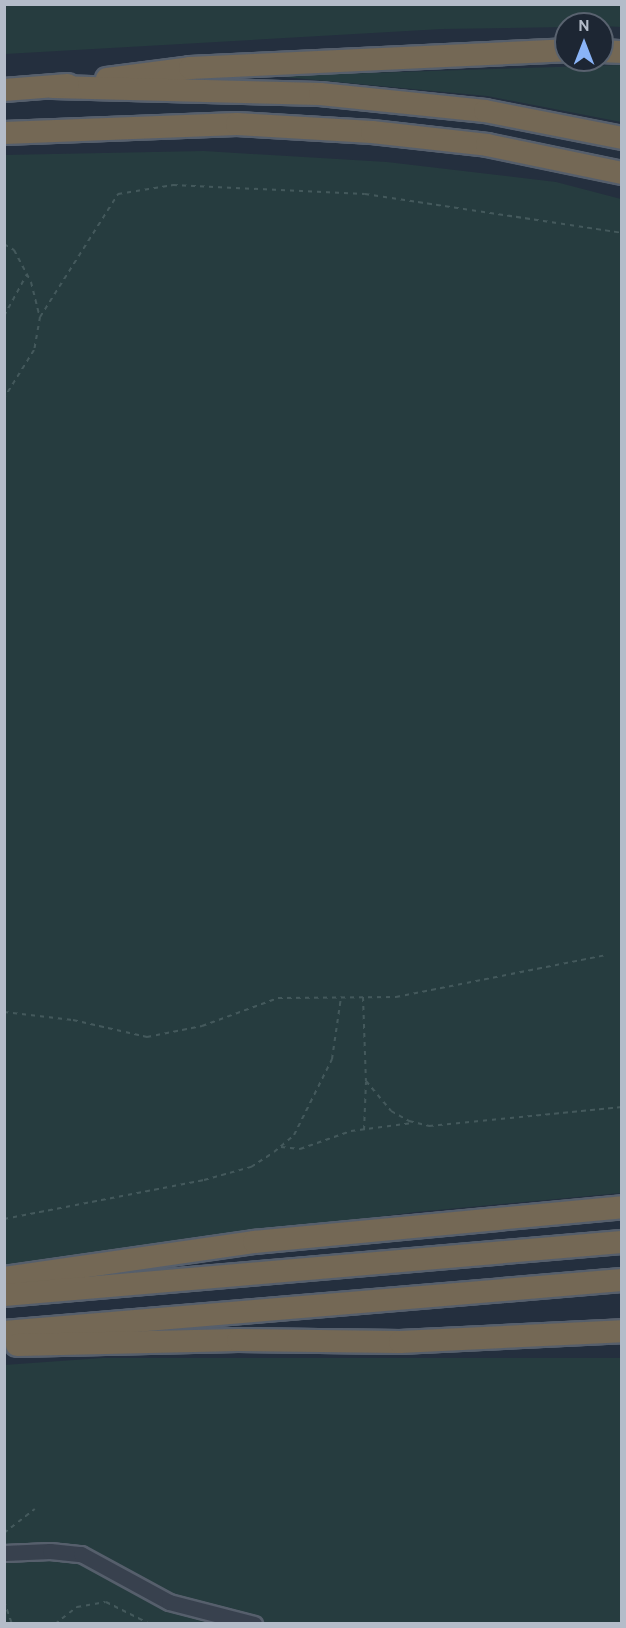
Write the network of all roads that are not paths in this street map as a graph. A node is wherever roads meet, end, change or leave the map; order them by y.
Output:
1 (554, 51) edge
2 (53, 87) junction
3 (4, 90) edge
4 (4, 133) edge
5 (621, 138) edge
6 (575, 162) junction
7 (621, 173) edge
8 (621, 183) edge
9 (621, 1206) edge
10 (621, 1242) edge
11 (4, 1278) edge
12 (621, 1280) edge
13 (4, 1295) edge
14 (621, 1317) edge
15 (621, 1331) edge
16 (4, 1332) edge
17 (312, 1339) junction
18 (4, 1346) edge
19 (4, 1553) edge
20 (254, 1623) edge

1 - 2 highway
2 - 3 highway
2 - 5 highway
4 - 6 highway
6 - 7 highway
6 - 8 highway
9 - 11 highway
10 - 13 highway
12 - 16 highway
14 - 17 highway
15 - 17 highway
17 - 18 highway
19 - 20 street

